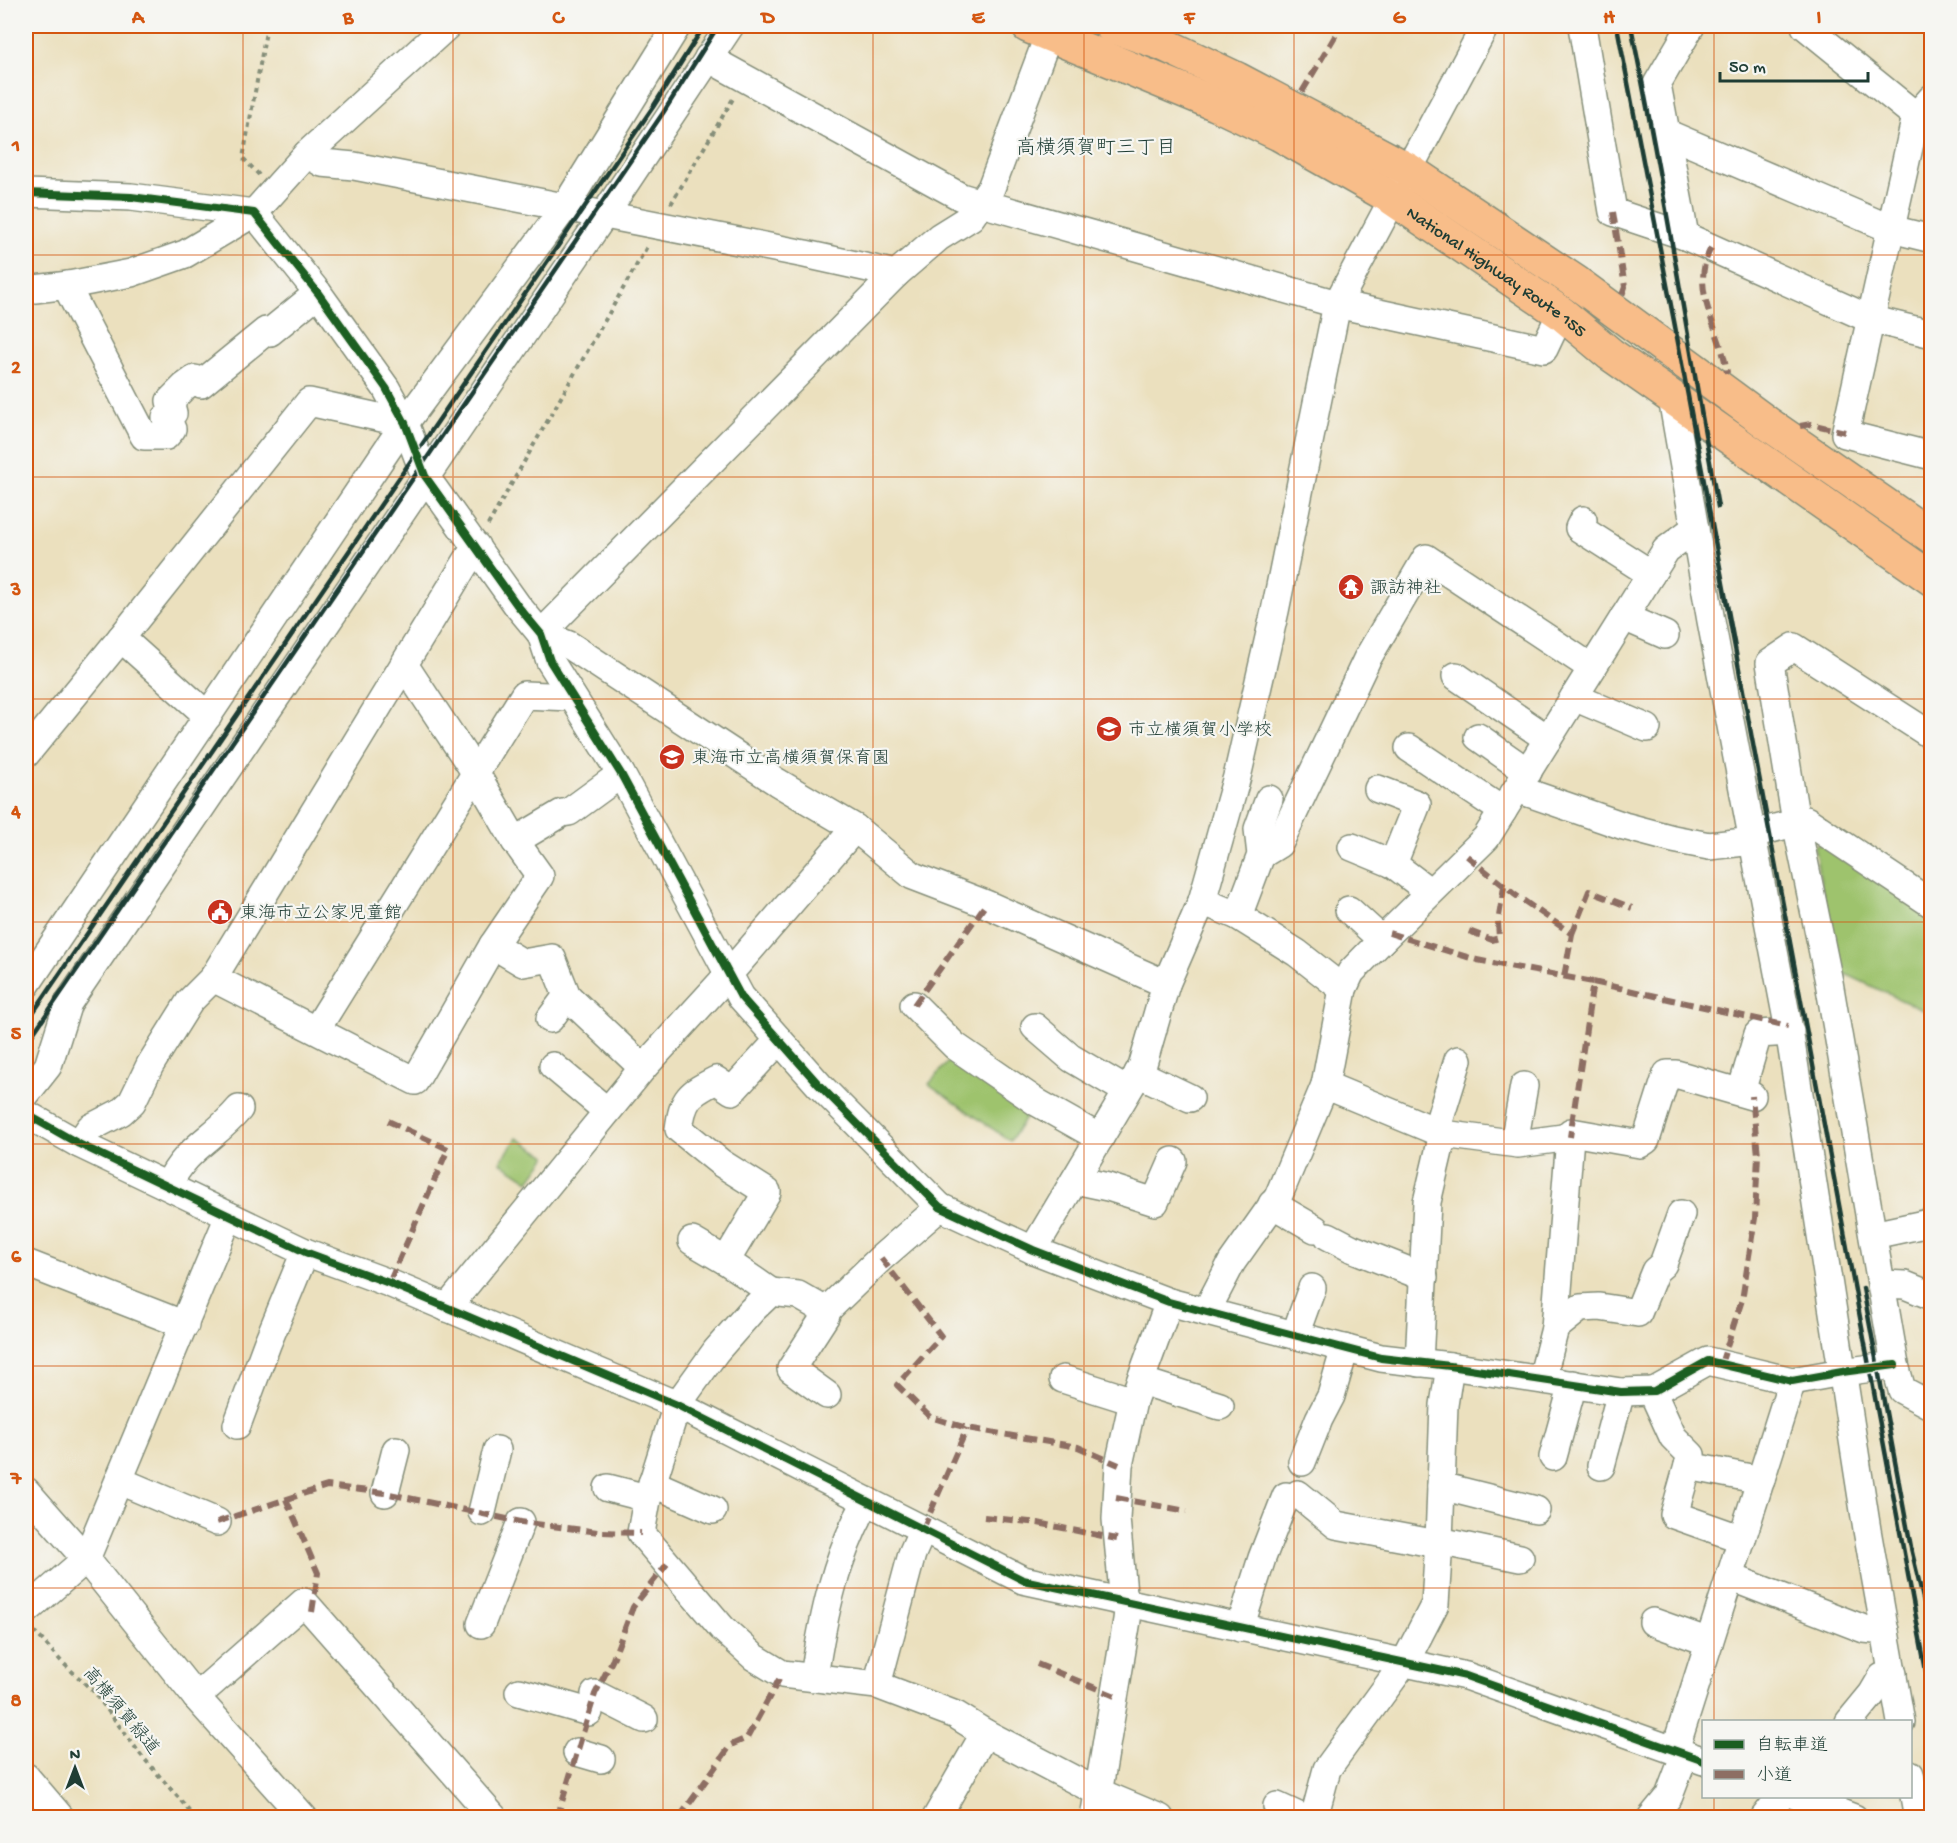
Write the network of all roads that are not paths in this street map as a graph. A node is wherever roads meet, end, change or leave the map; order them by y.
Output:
1 (447, 26) edge
2 (677, 26) edge
3 (730, 26) edge
4 (1111, 26) edge
5 (1485, 26) edge
6 (1582, 26) edge
7 (1691, 26) edge
8 (1805, 26) edge
9 (1039, 30) edge
10 (708, 58) junction
11 (1926, 112) edge
12 (1666, 133) junction
13 (307, 154) junction
14 (1407, 169) junction
15 (26, 193) edge
16 (1392, 198) junction
17 (981, 203) junction
18 (565, 207) junction
19 (254, 213) junction
20 (604, 215) junction
21 (1891, 229) junction
22 (1685, 236) junction
23 (1932, 239) edge
24 (896, 274) junction
25 (46, 287) edge
26 (318, 293) junction
27 (1337, 304) junction
28 (26, 307) edge
29 (1561, 313) junction
30 (1870, 319) junction
31 (1932, 334) edge
32 (1672, 398) junction
33 (405, 423) junction
34 (1932, 456) edge
35 (425, 476) junction
36 (1583, 520) dead end
37 (1695, 528) junction
38 (1932, 537) edge
39 (476, 546) junction
40 (1651, 574) junction
41 (1932, 579) edge
42 (1624, 617) junction
43 (541, 634) junction
44 (1665, 635) dead end
45 (121, 638) junction
46 (405, 666) junction
47 (1592, 668) junction
48 (1456, 676) dead end
49 (571, 697) junction
50 (1574, 698) junction
51 (208, 716) junction
52 (1647, 728) dead end
53 (1932, 736) edge
54 (1478, 737) dead end
55 (1548, 739) junction
56 (1409, 748) dead end
57 (26, 753) edge
58 (475, 772) junction
59 (621, 774) junction
60 (1378, 789) dead end
61 (1516, 791) junction
62 (1269, 799) dead end
63 (1796, 822) junction
64 (855, 828) junction
65 (1752, 837) junction
66 (516, 841) junction
67 (1352, 847) dead end
68 (1261, 855) junction
69 (1393, 864) junction
70 (1430, 892) junction
71 (1202, 901) junction
72 (1932, 904) edge
73 (1349, 910) dead end
74 (1238, 916) junction
75 (1382, 940) junction
76 (493, 945) junction
77 (728, 975) junction
78 (213, 978) junction
79 (1166, 984) junction
80 (26, 985) edge
81 (1344, 989) junction
82 (567, 996) junction
83 (914, 1005) dead end
84 (550, 1019) dead end
85 (1035, 1027) dead end
86 (316, 1030) junction
87 (1790, 1032) junction
88 (779, 1040) junction
89 (1458, 1060) dead end
90 (553, 1066) dead end
91 (643, 1068) junction
92 (1132, 1082) junction
93 (1325, 1085) junction
94 (1524, 1086) dead end
95 (26, 1094) edge
96 (1190, 1098) dead end
97 (239, 1109) dead end
98 (607, 1111) junction
99 (26, 1114) edge
100 (1440, 1132) junction
101 (1571, 1132) dead end
102 (1100, 1138) junction
103 (1514, 1143) junction
104 (79, 1144) junction
105 (1173, 1161) dead end
106 (1075, 1179) junction
107 (168, 1186) junction
108 (1272, 1204) junction
109 (940, 1207) junction
110 (1681, 1214) dead end
111 (229, 1216) junction
112 (1932, 1220) edge
113 (1873, 1235) junction
114 (693, 1241) dead end
115 (1034, 1250) junction
116 (304, 1252) junction
117 (726, 1261) junction
118 (26, 1263) edge
119 (1424, 1277) junction
120 (1882, 1284) junction
121 (1312, 1288) dead end
122 (771, 1292) junction
123 (1932, 1296) edge
124 (1169, 1302) junction
125 (447, 1308) junction
126 (826, 1311) junction
127 (1206, 1312) junction
128 (184, 1325) junction
129 (1555, 1328) junction
130 (1295, 1335) junction
131 (1345, 1348) junction
132 (1419, 1363) junction
133 (1895, 1365) junction
134 (1450, 1366) junction
135 (1842, 1372) junction
136 (1063, 1379) dead end
137 (1542, 1379) junction
138 (1792, 1381) junction
139 (1573, 1384) junction
140 (1137, 1391) junction
141 (1652, 1391) junction
142 (1622, 1392) junction
143 (827, 1395) dead end
144 (677, 1405) junction
145 (1220, 1406) dead end
146 (1932, 1406) edge
147 (237, 1425) dead end
148 (396, 1450) dead end
149 (497, 1450) dead end
150 (1553, 1457) dead end
151 (1302, 1462) dead end
152 (1601, 1466) dead end
153 (1688, 1466) junction
154 (1761, 1480) junction
155 (120, 1481) junction
156 (1441, 1486) junction
157 (608, 1488) dead end
158 (26, 1491) edge
159 (649, 1491) junction
160 (385, 1493) dead end
161 (867, 1501) junction
162 (713, 1510) dead end
163 (1536, 1510) dead end
164 (482, 1512) dead end
165 (217, 1522) dead end
166 (521, 1522) dead end
167 (923, 1529) junction
168 (1742, 1539) junction
169 (1439, 1541) junction
170 (1520, 1558) dead end
171 (86, 1559) junction
172 (1730, 1577) junction
173 (1124, 1603) junction
174 (29, 1620) edge
175 (1653, 1622) dead end
176 (481, 1624) dead end
177 (1240, 1628) junction
178 (1885, 1630) junction
179 (1709, 1642) junction
180 (1405, 1662) junction
181 (1893, 1674) junction
182 (814, 1677) junction
183 (877, 1685) junction
184 (519, 1692) dead end
185 (196, 1696) junction
186 (644, 1719) dead end
187 (1851, 1720) edge
188 (1901, 1720) edge
189 (985, 1733) junction
190 (1688, 1755) edge
191 (26, 1777) edge
192 (1912, 1780) edge
193 (1780, 1798) edge
194 (1800, 1798) edge
195 (1096, 1805) edge
196 (1277, 1806) dead end
197 (61, 1818) edge
198 (304, 1818) edge
199 (494, 1818) edge
200 (936, 1818) edge
201 (1160, 1818) edge
202 (1303, 1818) edge
203 (1314, 1818) edge
204 (1651, 1818) edge
205 (1764, 1818) edge
206 (1854, 1818) edge
207 (1918, 1818) edge

1 - 13 street
2 - 18 street
3 - 10 street
4 - 14 highway, National Highway Route 155
5 - 14 street
6 - 22 street
7 - 12 street
8 - 11 street
9 - 16 highway, National Highway Route 155
9 - 17 street
10 - 17 street
10 - 20 street
11 - 21 street
12 - 21 street
12 - 22 street
13 - 18 street
13 - 19 street
14 - 16 street
14 - 38 highway, National Highway Route 155
15 - 19 street
16 - 27 street
16 - 29 highway, National Highway Route 155
17 - 24 street
17 - 27 street
18 - 20 street
18 - 33 street
19 - 25 street
19 - 26 street
20 - 24 street
20 - 35 street
21 - 23 street
21 - 30 street
22 - 30 street
24 - 43 street
25 - 26 street
25 - 28 street
26 - 33 street
27 - 29 street
27 - 71 street
29 - 32 highway, National Highway Route 155
30 - 31 street
30 - 34 street
32 - 37 street
32 - 41 highway, National Highway Route 155
33 - 35 street
33 - 45 street
33 - 51 street
35 - 39 street
35 - 95 street
36 - 40 street
37 - 40 street
37 - 65 street
39 - 43 street
39 - 46 street
40 - 42 street
42 - 44 street
42 - 47 street
43 - 49 street
43 - 64 street
45 - 51 street
45 - 57 street
46 - 58 street
46 - 78 street
47 - 50 street
47 - 68 street
48 - 55 street
49 - 58 street
49 - 59 street
50 - 52 street
50 - 55 street
51 - 80 street
53 - 63 street
54 - 61 street
55 - 61 street
56 - 61 street
58 - 66 street
58 - 86 street
59 - 66 street
59 - 77 street
60 - 69 street
61 - 65 street
61 - 70 street
62 - 68 street
63 - 65 street
63 - 72 street
63 - 113 street
64 - 77 street
64 - 79 street
65 - 87 street
66 - 76 street
67 - 69 street
68 - 74 street
69 - 70 street
70 - 75 street
71 - 74 street
71 - 79 street
73 - 75 street
74 - 81 street
75 - 81 street
76 - 82 street
76 - 86 street
77 - 88 street
77 - 91 street
78 - 86 street
78 - 104 street
79 - 92 street
81 - 93 street
82 - 84 street
82 - 91 street
83 - 102 street
85 - 92 street
87 - 101 street
87 - 135 street
88 - 109 street
88 - 117 street
89 - 100 street
90 - 98 street
91 - 98 street
92 - 96 street
92 - 102 street
93 - 100 street
93 - 108 street
94 - 103 street
97 - 107 street
98 - 125 street
99 - 104 street
100 - 103 street
100 - 119 street
102 - 106 street
103 - 129 street
104 - 107 street
105 - 106 street
106 - 115 street
107 - 111 street
108 - 119 street
108 - 127 street
109 - 115 street
109 - 126 street
110 - 129 street
111 - 116 street
111 - 128 street
112 - 113 street
113 - 120 street
114 - 117 street
115 - 124 street
116 - 125 street
116 - 147 street
117 - 122 street
118 - 128 street
119 - 132 street
120 - 123 street
120 - 133 street
121 - 130 street
122 - 126 street
122 - 144 street
124 - 127 street
124 - 140 street
125 - 144 street
126 - 143 street
127 - 130 street
128 - 155 street
129 - 137 street
130 - 131 street
131 - 132 street
131 - 151 street
132 - 134 street
133 - 135 street
133 - 146 street
134 - 137 street
134 - 156 street
135 - 138 street
135 - 178 street
136 - 140 street
137 - 139 street
138 - 141 street
138 - 154 street
139 - 142 street
139 - 150 street
140 - 145 street
140 - 173 street
141 - 142 street
141 - 153 street
142 - 152 street
144 - 159 street
144 - 161 street
148 - 160 street
149 - 164 street
153 - 154 street
153 - 168 street
154 - 168 street
155 - 165 street
155 - 171 street
156 - 163 street
156 - 169 street
157 - 159 street
158 - 171 street
159 - 162 street
159 - 182 street
161 - 167 street
161 - 182 street
166 - 176 street
167 - 173 street
167 - 183 street
168 - 172 street
169 - 170 street
169 - 177 street
169 - 180 street
171 - 174 street
171 - 185 street
172 - 178 street
172 - 179 street
173 - 177 street
173 - 195 street
175 - 179 street
177 - 180 street
178 - 181 street
179 - 190 street
180 - 190 street
180 - 203 street
181 - 187 street
181 - 188 street
182 - 183 street
183 - 189 street
184 - 186 street
185 - 198 street
185 - 199 street
189 - 195 street
189 - 200 street
190 - 204 street
191 - 197 street
192 - 207 street
193 - 205 street
194 - 206 street
195 - 201 street
196 - 202 street

